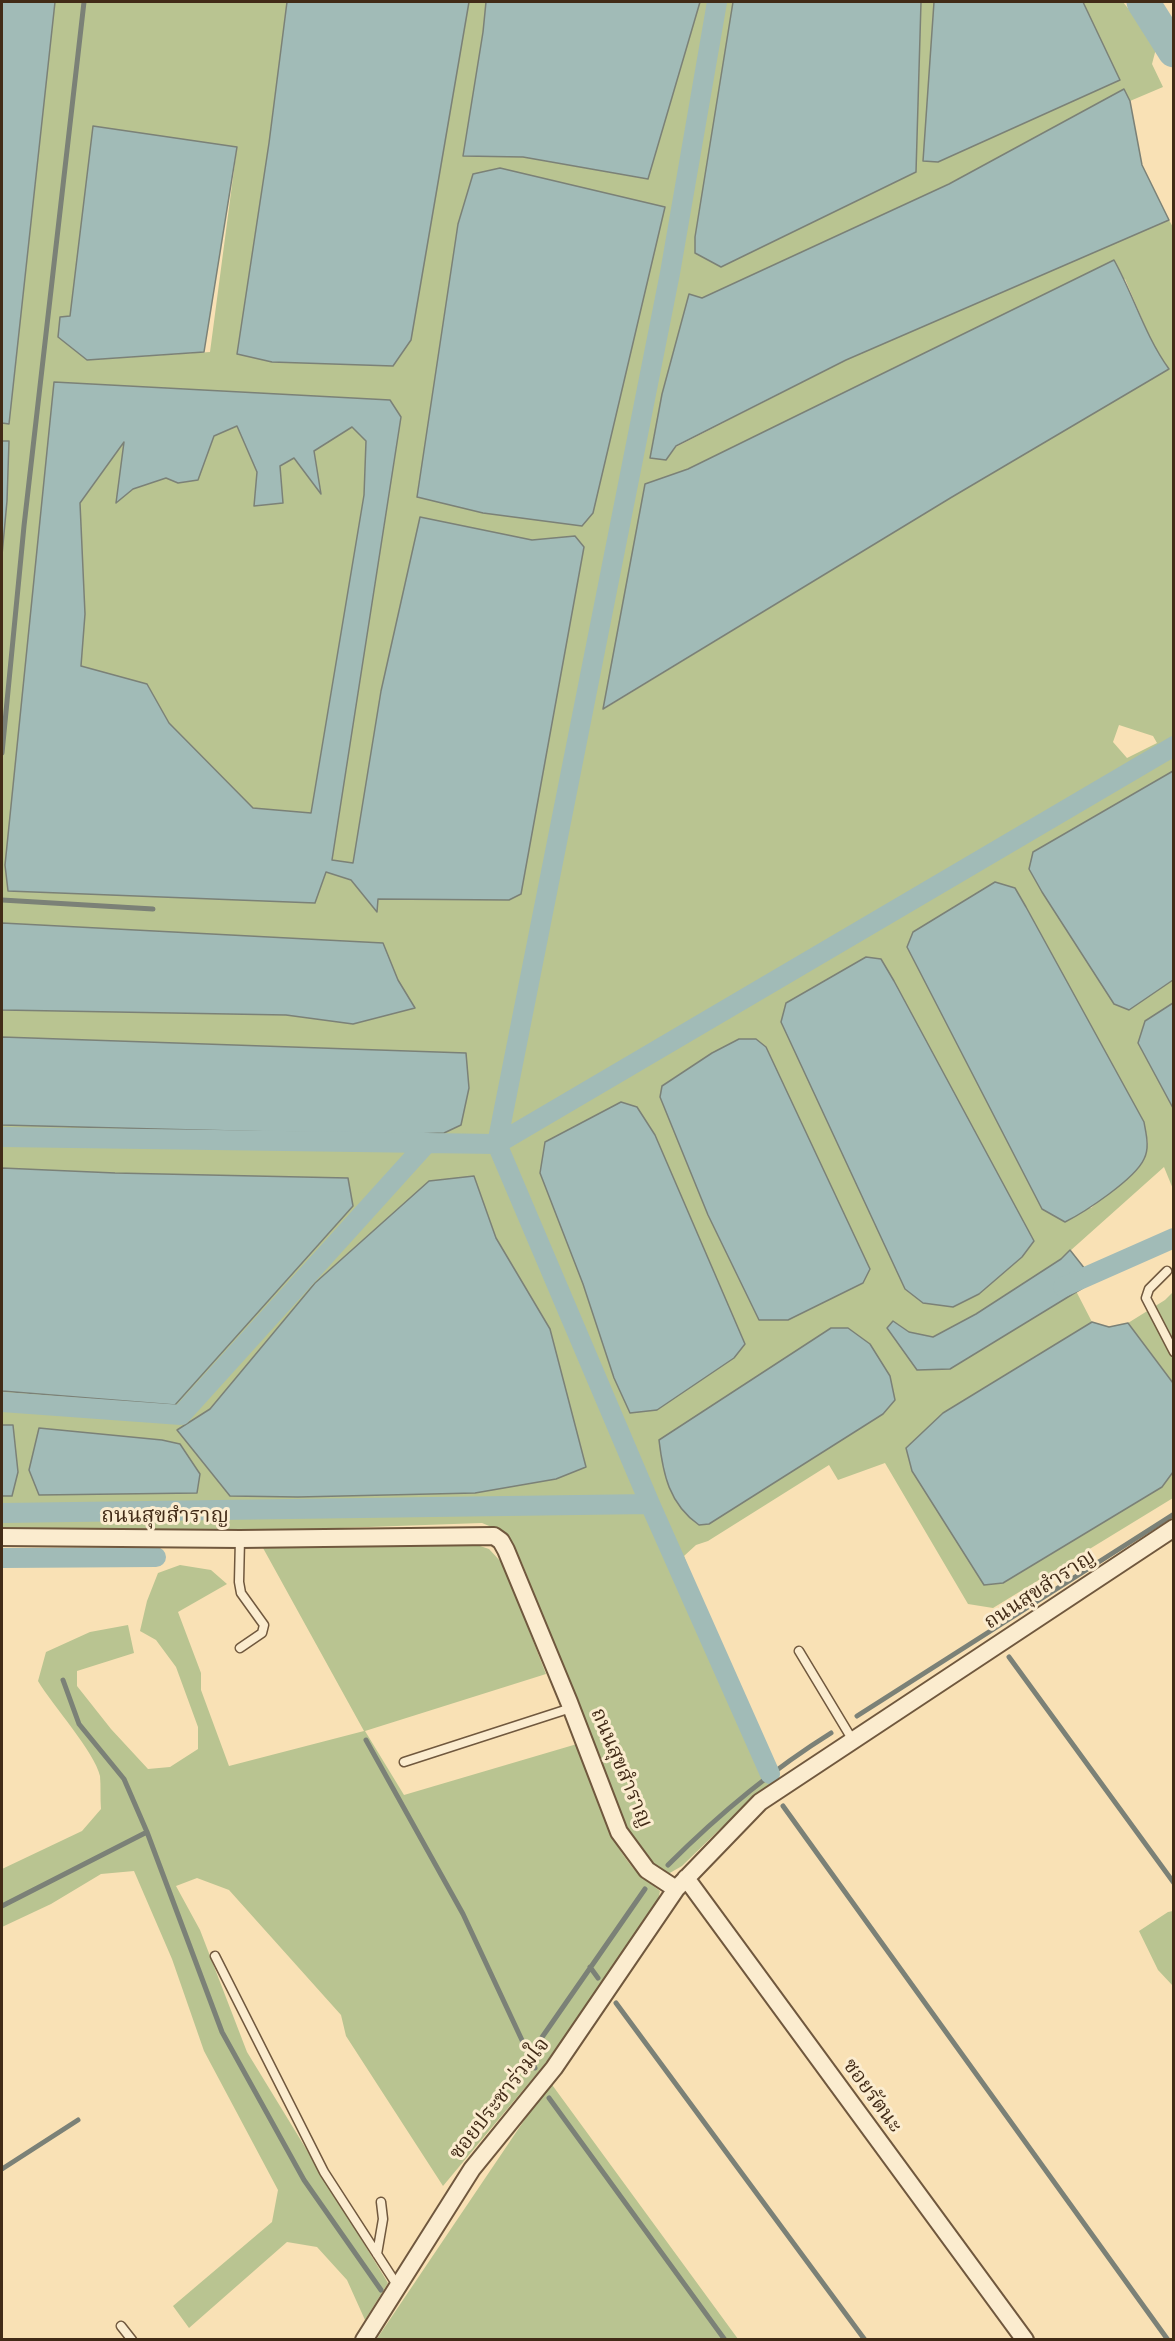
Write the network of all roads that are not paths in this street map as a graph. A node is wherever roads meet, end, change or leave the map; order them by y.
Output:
1 (1167, 1271) dead end
2 (1173, 1352) edge
3 (1173, 1528) edge
4 (2, 1537) edge
5 (240, 1539) junction
6 (240, 1648) dead end
7 (799, 1651) dead end
8 (571, 1708) junction
9 (852, 1739) junction
10 (404, 1762) dead end
11 (681, 1883) junction
12 (216, 1956) dead end
13 (381, 2202) dead end
14 (377, 2254) junction
15 (397, 2286) junction
16 (121, 2326) dead end
17 (132, 2340) edge
18 (364, 2340) edge
19 (1025, 2340) edge

1 - 2 lane
3 - 9 street, ถนนสุขสำราญ
4 - 5 street, ถนนสุขสำราญ
5 - 6 lane
5 - 8 street, ถนนสุขสำราญ
7 - 9 lane
8 - 10 lane
8 - 11 street, ถนนสุขสำราญ
9 - 11 street, ถนนสุขสำราญ
11 - 15 street, ซอยประชาร่วมใจ
11 - 19 street, ซอยรัตนะ
12 - 14 lane
13 - 14 lane
14 - 15 lane
15 - 18 street, ซอยประชาร่วมใจ
16 - 17 lane

